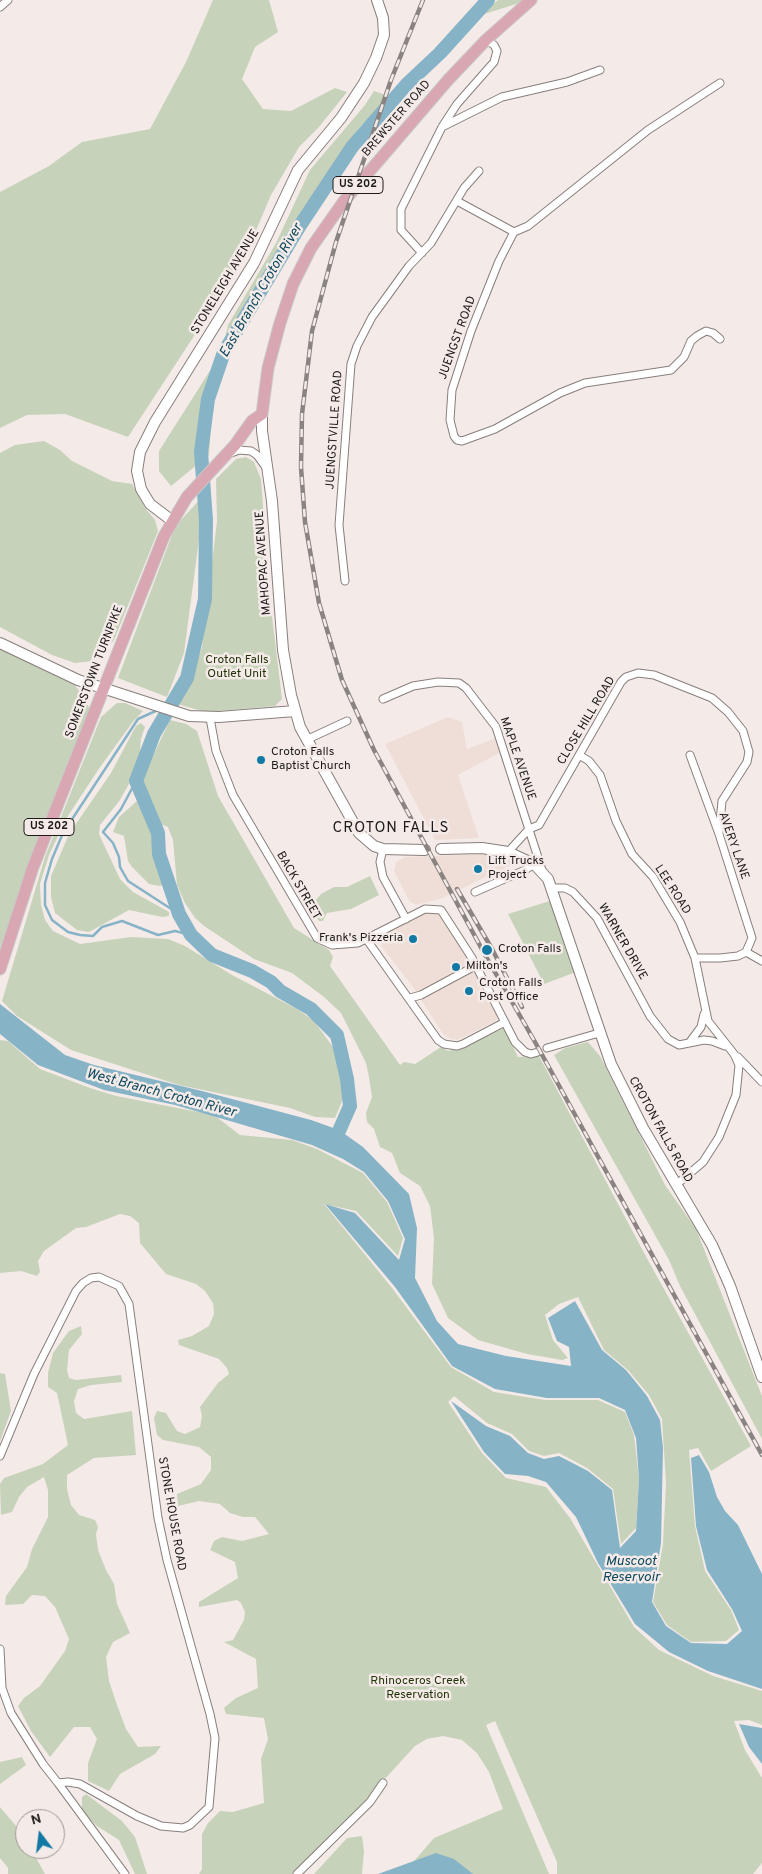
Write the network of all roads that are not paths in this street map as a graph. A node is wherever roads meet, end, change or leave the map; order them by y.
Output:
1 (8, 0) edge
2 (377, 0) edge
3 (531, 0) edge
4 (0, 8) edge
5 (486, 40) junction
6 (600, 70) dead end
7 (720, 83) dead end
8 (442, 127) junction
9 (479, 170) dead end
10 (457, 201) junction
11 (514, 232) junction
12 (422, 253) junction
13 (720, 339) dead end
14 (262, 414) junction
15 (222, 459) junction
16 (267, 469) junction
17 (171, 520) junction
18 (345, 581) dead end
19 (0, 643) edge
20 (104, 688) junction
21 (383, 699) dead end
22 (295, 711) junction
23 (210, 718) junction
24 (347, 721) dead end
25 (306, 740) junction
26 (579, 755) junction
27 (690, 755) dead end
28 (529, 829) junction
29 (719, 834) junction
30 (441, 849) dead end
31 (383, 850) junction
32 (425, 850) dead end
33 (508, 852) junction
34 (538, 867) junction
35 (553, 888) junction
36 (475, 892) dead end
37 (406, 919) junction
38 (367, 940) junction
39 (746, 952) junction
40 (696, 958) junction
41 (762, 961) edge
42 (475, 966) junction
43 (0, 969) edge
44 (410, 998) junction
45 (703, 1006) junction
46 (505, 1022) junction
47 (599, 1033) junction
48 (686, 1045) junction
49 (728, 1047) junction
50 (547, 1048) dead end
51 (538, 1052) dead end
52 (734, 1054) junction
53 (762, 1082) edge
54 (676, 1185) junction
55 (762, 1377) edge
56 (0, 1456) edge
57 (0, 1649) edge
58 (58, 1783) junction
59 (383, 1783) dead end
60 (125, 1874) edge
61 (297, 1874) edge

1 - 4 street
2 - 17 main road, STONELEIGH AVENUE
3 - 5 main road, BREWSTER ROAD / US 202
5 - 8 street
5 - 14 main road, BREWSTER ROAD / US 202
6 - 8 street
7 - 11 street
8 - 12 street
9 - 10 street, JUENGSTVILLE ROAD
10 - 11 street
10 - 12 street, JUENGSTVILLE ROAD
11 - 13 street, JUENGST ROAD
12 - 18 street, JUENGSTVILLE ROAD
14 - 15 main road, SOMERSTOWN TURNPIKE / US 202
14 - 16 main road, MAHOPAC AVENUE
15 - 16 street
15 - 17 main road, SOMERSTOWN TURNPIKE / US 202
16 - 22 main road, MAHOPAC AVENUE
17 - 20 main road, SOMERSTOWN TURNPIKE / US 202
19 - 20 main road
20 - 23 main road
20 - 43 main road, SOMERSTOWN TURNPIKE / US 202
21 - 28 street, MAPLE AVENUE
22 - 23 main road
22 - 25 main road, MAHOPAC AVENUE
23 - 38 street, BACK STREET
24 - 25 street
25 - 31 main road, MAHOPAC AVENUE
26 - 28 street, CLOSE HILL ROAD
26 - 29 street, CLOSE HILL ROAD
26 - 40 street, LEE ROAD
27 - 29 street, AVERY LANE
28 - 33 street, CLOSE HILL ROAD
28 - 34 street, MAPLE AVENUE
29 - 39 street, AVERY LANE
30 - 33 main road
31 - 32 main road
31 - 37 street
33 - 34 main road
34 - 35 main road
34 - 36 street
35 - 47 main road, CROTON FALLS ROAD
35 - 48 street, WARNER DRIVE
37 - 38 street, BACK STREET
37 - 42 street, BACK STREET
38 - 44 street
39 - 40 street
39 - 41 street
40 - 45 street, LEE ROAD
42 - 44 street
42 - 46 street
44 - 46 street
45 - 48 street
45 - 49 street, LEE ROAD
46 - 51 street
47 - 50 street
47 - 54 main road, CROTON FALLS ROAD
48 - 49 street
49 - 52 street, LEE ROAD
52 - 53 street, LEE ROAD
52 - 54 street
54 - 55 main road, CROTON FALLS ROAD
56 - 58 street, STONE HOUSE ROAD
57 - 58 street
58 - 60 street
59 - 61 street

